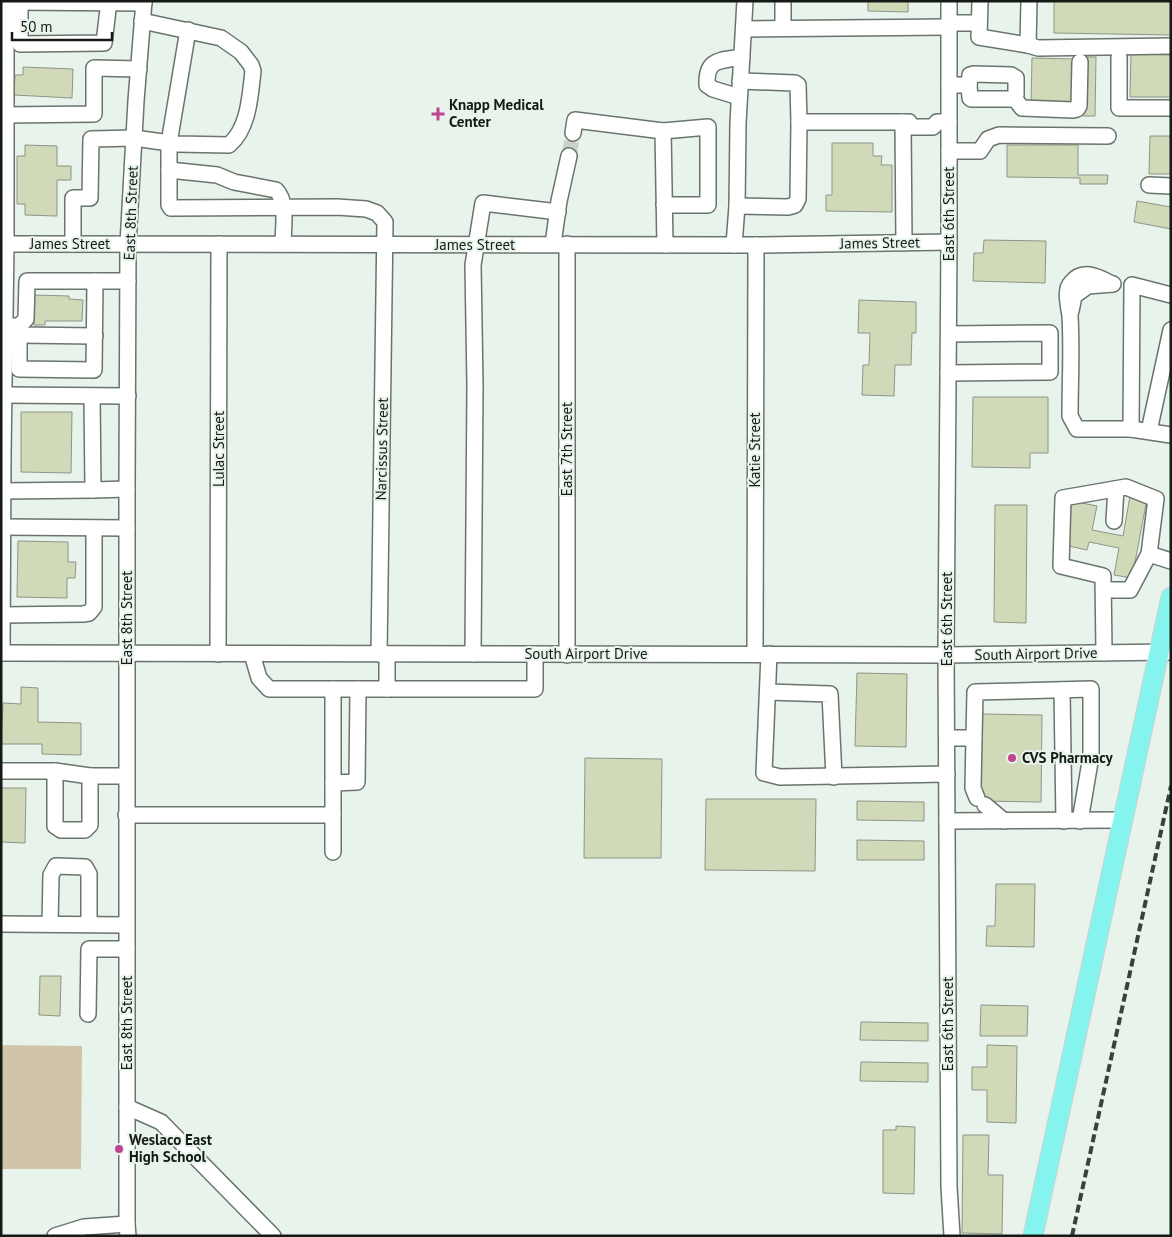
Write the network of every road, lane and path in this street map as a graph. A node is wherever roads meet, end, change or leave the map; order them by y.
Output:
1 (745, 1) edge
2 (783, 1) edge
3 (948, 1) edge
4 (980, 1) edge
5 (1029, 1) edge
6 (13, 2) edge
7 (109, 2) edge
8 (144, 2) edge
9 (142, 21) junction
10 (980, 23) junction
11 (949, 25) junction
12 (783, 28) junction
13 (744, 29) junction
14 (188, 30) junction
15 (1028, 45) junction
16 (1171, 46) edge
17 (742, 56) junction
18 (1119, 56) dead end
19 (1080, 62) dead end
20 (138, 69) junction
21 (740, 81) junction
22 (949, 85) junction
23 (969, 85) junction
24 (740, 97) junction
25 (1015, 99) junction
26 (1171, 108) edge
27 (4, 120) edge
28 (799, 122) junction
29 (906, 122) junction
30 (943, 122) junction
31 (663, 131) junction
32 (573, 133) tunnel mouth
33 (1108, 136) dead end
34 (134, 138) junction
35 (168, 143) junction
36 (949, 152) junction
37 (569, 156) tunnel mouth
38 (169, 170) junction
39 (1149, 185) dead end
40 (1171, 186) edge
41 (664, 204) junction
42 (737, 206) junction
43 (282, 207) junction
44 (558, 212) junction
45 (949, 242) junction
46 (904, 243) junction
47 (4, 244) edge
48 (73, 244) junction
49 (128, 244) junction
50 (219, 244) junction
51 (283, 244) junction
52 (476, 244) junction
53 (560, 244) junction
54 (385, 245) junction
55 (666, 245) junction
56 (734, 245) junction
57 (756, 245) junction
58 (95, 281) junction
59 (128, 281) junction
60 (1132, 285) junction
61 (1171, 295) edge
62 (14, 329) junction
63 (1171, 330) edge
64 (948, 334) junction
65 (95, 336) junction
66 (948, 373) junction
67 (3, 395) junction
68 (92, 396) junction
69 (128, 396) junction
70 (2, 426) edge
71 (1131, 429) junction
72 (1149, 432) junction
73 (1171, 435) edge
74 (2, 455) edge
75 (126, 489) junction
76 (1116, 489) junction
77 (93, 490) junction
78 (3, 491) junction
79 (1114, 521) dead end
80 (2, 527) junction
81 (94, 528) junction
82 (127, 528) junction
83 (1149, 554) junction
84 (1171, 561) edge
85 (2, 566) edge
86 (1103, 590) junction
87 (1171, 597) edge
88 (2, 607) edge
89 (1165, 652) edge
90 (1104, 653) junction
91 (2, 654) edge
92 (126, 654) junction
93 (218, 654) junction
94 (252, 654) junction
95 (383, 654) junction
96 (473, 654) junction
97 (535, 654) junction
98 (567, 654) junction
99 (762, 654) junction
100 (946, 655) junction
101 (333, 689) junction
102 (358, 689) junction
103 (387, 689) junction
104 (1062, 690) junction
105 (768, 692) junction
106 (947, 738) junction
107 (974, 738) junction
108 (1, 771) edge
109 (55, 771) junction
110 (947, 774) junction
111 (90, 776) junction
112 (126, 776) junction
113 (834, 777) junction
114 (333, 783) junction
115 (126, 815) junction
116 (333, 815) junction
117 (1122, 820) junction
118 (947, 821) junction
119 (1004, 821) junction
120 (1064, 821) junction
121 (1080, 821) junction
122 (333, 852) dead end
123 (1, 924) edge
124 (50, 924) junction
125 (89, 924) junction
126 (126, 925) junction
127 (126, 949) junction
128 (88, 1014) dead end
129 (127, 1107) junction
130 (128, 1230) edge
131 (55, 1236) edge
132 (273, 1236) edge
133 (952, 1236) edge
134 (1033, 1236) edge

1 - 13 street
2 - 12 street
3 - 11 street, East 6th Street
4 - 10 street
5 - 15 street
6 - 7 street
6 - 7 street
6 - 27 street
7 - 8 street
8 - 9 street, East 8th Street
9 - 14 street
9 - 20 street, East 8th Street
10 - 11 street
10 - 15 street
11 - 12 street
11 - 22 street, East 6th Street
12 - 13 street
13 - 17 street
14 - 35 street
14 - 35 street
15 - 16 street
17 - 21 street
17 - 24 street
18 - 26 street
19 - 25 street
20 - 27 street
20 - 34 street, East 8th Street
21 - 24 street
21 - 28 street
22 - 23 street
22 - 30 street, East 6th Street
23 - 25 street
23 - 25 street
24 - 42 street
27 - 47 street
28 - 29 street
28 - 42 street
29 - 30 street
29 - 46 street
30 - 36 street, East 6th Street
31 - 32 street
31 - 41 street
31 - 41 street
33 - 36 street
34 - 35 street
34 - 48 street
34 - 49 street, East 8th Street
35 - 38 street
36 - 45 street, East 6th Street
37 - 44 street, East 7th Street
38 - 43 street
38 - 43 street, Narcissus Street
39 - 40 street
41 - 55 street
42 - 56 street
43 - 51 street
43 - 54 street, Narcissus Street
44 - 52 street
44 - 53 street, East 7th Street
45 - 46 street, James Street
45 - 64 street, East 6th Street
46 - 57 street, James Street
47 - 48 street, James Street
47 - 62 street
48 - 49 street, James Street
49 - 50 street, James Street
49 - 59 street, East 8th Street
50 - 51 street, James Street
50 - 93 street, Lulac Street
51 - 54 street, James Street
52 - 53 street, James Street
52 - 54 street, James Street
52 - 96 street
53 - 55 street, James Street
53 - 98 street, East 7th Street
54 - 95 street, Narcissus Street
55 - 56 street, James Street
56 - 57 street, James Street
57 - 99 street, Katie Street
58 - 59 street
58 - 62 street
58 - 65 street
59 - 69 street, East 8th Street
60 - 61 street
60 - 71 street
60 - 71 street
62 - 65 street
62 - 65 street
62 - 67 street
63 - 72 street
64 - 66 street, East 6th Street
64 - 66 street
66 - 100 street, East 6th Street
67 - 68 street
67 - 70 street
68 - 69 street
68 - 77 street
69 - 75 street, East 8th Street
70 - 74 street
71 - 72 street
72 - 73 street
74 - 78 street
75 - 77 street
75 - 82 street, East 8th Street
76 - 79 street
76 - 83 street
76 - 86 street
77 - 78 street
78 - 80 street
80 - 81 street
80 - 85 street
81 - 82 street
81 - 88 street
82 - 92 street, East 8th Street
83 - 84 street
83 - 86 street
85 - 88 street
86 - 90 street
87 - 89 main road
88 - 91 street
89 - 90 street, South Airport Drive
89 - 117 main road
90 - 100 street, South Airport Drive
91 - 92 street, South Airport Drive
92 - 93 street, South Airport Drive
92 - 112 street, East 8th Street
93 - 94 street, South Airport Drive
94 - 95 street, South Airport Drive
94 - 101 street
95 - 96 street, South Airport Drive
95 - 103 street, Narcissus Street
96 - 97 street, South Airport Drive
97 - 98 street, South Airport Drive
97 - 103 street
98 - 99 street, South Airport Drive
99 - 100 street, South Airport Drive
99 - 105 street, Katie Street
100 - 106 street, East 6th Street
101 - 102 street
101 - 114 street
102 - 103 street
102 - 114 street
104 - 107 street
104 - 120 street
104 - 121 street
105 - 113 street
105 - 113 street, Katie Street
106 - 107 street
106 - 110 street, East 6th Street
107 - 119 street
108 - 109 street
109 - 111 street
109 - 111 street
110 - 113 street
110 - 118 street, East 6th Street
111 - 112 street
112 - 115 street, East 8th Street
114 - 116 street
115 - 116 street
115 - 126 street, East 8th Street
116 - 122 street
117 - 121 street
117 - 134 main road
118 - 119 street
118 - 133 street, East 6th Street
119 - 120 street
120 - 121 street
123 - 124 street
124 - 125 street
124 - 125 street
125 - 126 street
126 - 127 street, East 8th Street
127 - 128 street
127 - 129 street, East 8th Street
129 - 130 street, East 8th Street
129 - 132 street
130 - 131 street

